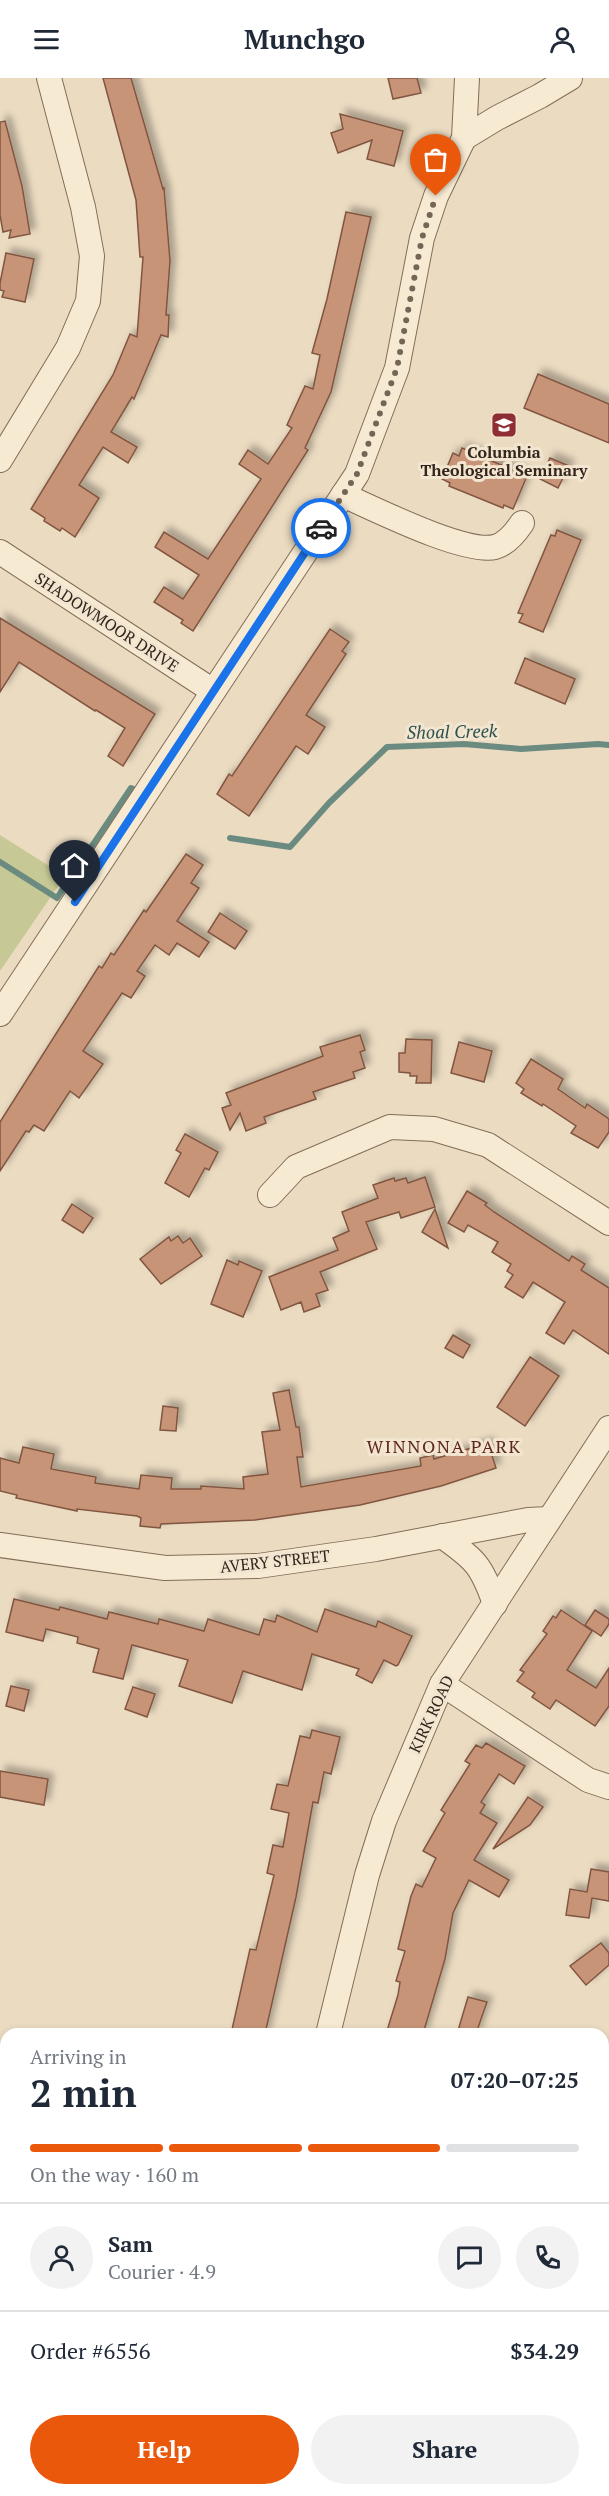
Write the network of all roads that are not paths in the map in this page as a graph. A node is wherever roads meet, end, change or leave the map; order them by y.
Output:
1 (49, 78) edge
2 (467, 78) edge
3 (570, 78) edge
4 (464, 138) junction
5 (0, 460) edge
6 (343, 495) junction
7 (522, 523) dead end
8 (0, 552) edge
9 (213, 691) junction
10 (0, 1014) edge
11 (270, 1195) dead end
12 (609, 1222) edge
13 (609, 1428) edge
14 (549, 1519) junction
15 (442, 1536) junction
16 (0, 1545) edge
17 (495, 1604) junction
18 (442, 1684) junction
19 (609, 1787) edge
20 (329, 2028) edge

1 - 5 street
2 - 4 street
3 - 4 street
4 - 6 street
6 - 7 street
6 - 9 street
8 - 9 street, SHADOWMOOR DRIVE
9 - 10 street
11 - 12 street
13 - 14 street, KIRK ROAD
14 - 15 street, AVERY STREET
14 - 17 street, KIRK ROAD
15 - 16 street, AVERY STREET
15 - 17 street
17 - 18 street, KIRK ROAD
18 - 19 street
18 - 20 street, KIRK ROAD

